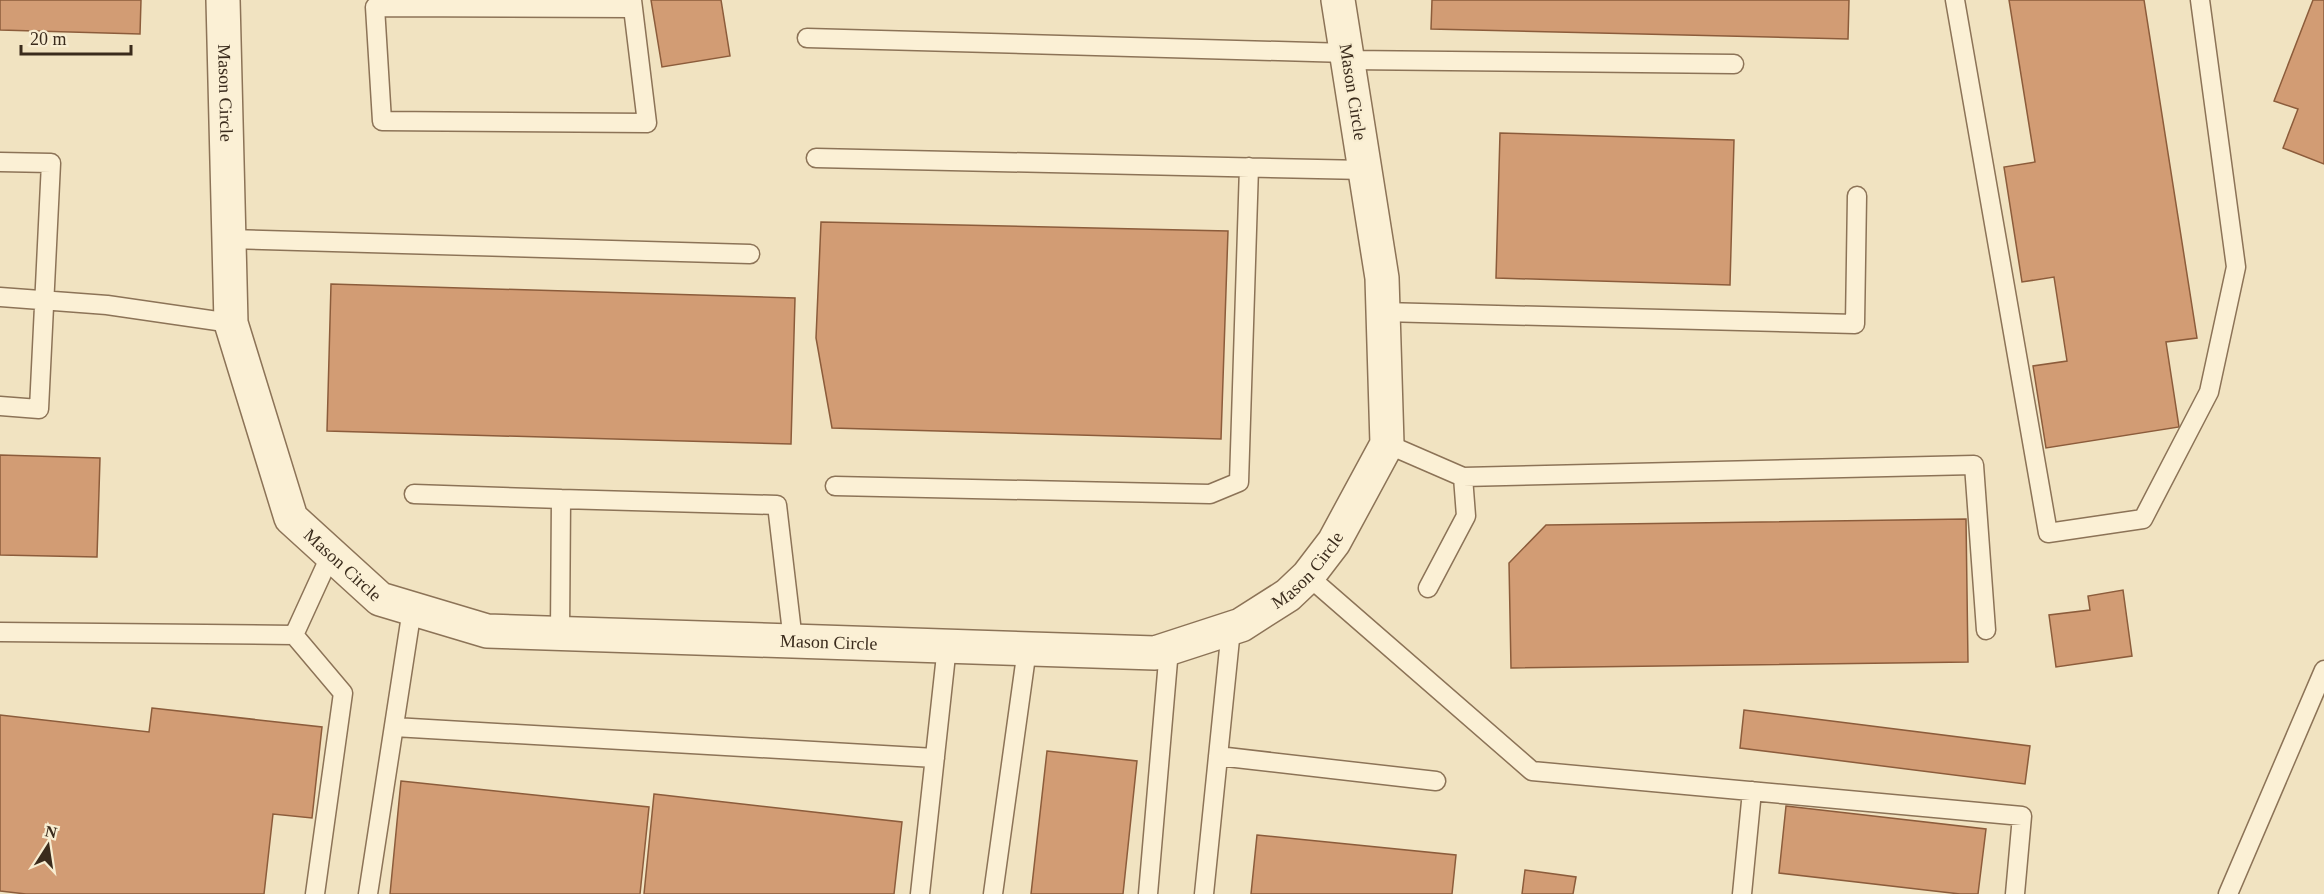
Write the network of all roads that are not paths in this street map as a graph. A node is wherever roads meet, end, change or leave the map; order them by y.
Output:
1 (223, 0) edge
2 (1338, 0) edge
3 (1955, 0) edge
4 (2200, 0) edge
5 (372, 4) edge
6 (633, 4) edge
7 (807, 38) dead end
8 (1347, 56) junction
9 (1734, 64) dead end
10 (816, 158) dead end
11 (0, 162) edge
12 (1250, 167) junction
13 (1365, 170) junction
14 (1857, 196) dead end
15 (229, 239) junction
16 (750, 254) dead end
17 (0, 297) edge
18 (44, 301) junction
19 (1383, 312) junction
20 (231, 323) junction
21 (0, 406) edge
22 (1387, 444) junction
23 (1462, 477) junction
24 (835, 486) dead end
25 (414, 494) dead end
26 (561, 500) junction
27 (331, 554) junction
28 (1308, 576) junction
29 (1428, 588) dead end
30 (412, 609) junction
31 (1231, 629) junction
32 (1986, 630) dead end
33 (0, 632) edge
34 (560, 633) junction
35 (294, 635) junction
36 (793, 641) junction
37 (947, 646) junction
38 (1027, 649) junction
39 (1169, 649) junction
40 (2324, 670) edge
41 (394, 727) junction
42 (1218, 756) junction
43 (935, 758) junction
44 (1436, 781) dead end
45 (1752, 791) junction
46 (315, 894) edge
47 (368, 894) edge
48 (920, 894) edge
49 (993, 894) edge
50 (1148, 894) edge
51 (1204, 894) edge
52 (1742, 894) edge
53 (2015, 894) edge
54 (2228, 894) edge

1 - 15 street, Mason Circle
2 - 8 street, Mason Circle
3 - 4 lane
5 - 6 lane
5 - 6 lane
7 - 8 lane
8 - 9 lane
8 - 13 street, Mason Circle
10 - 12 lane
11 - 18 lane
12 - 13 lane
12 - 24 lane
13 - 19 street, Mason Circle
14 - 19 lane
15 - 16 lane
15 - 20 street, Mason Circle
17 - 18 lane
18 - 20 lane
18 - 21 lane
19 - 22 street, Mason Circle
20 - 27 street, Mason Circle
22 - 23 lane
22 - 28 street, Mason Circle
23 - 29 lane
23 - 32 lane
25 - 26 lane
26 - 34 lane
26 - 36 lane
27 - 30 street, Mason Circle
27 - 35 lane
28 - 31 street, Mason Circle
28 - 45 lane
30 - 34 street, Mason Circle
30 - 41 lane
31 - 39 street, Mason Circle
31 - 42 lane
33 - 35 lane
34 - 36 street, Mason Circle
35 - 46 lane
36 - 37 street, Mason Circle
37 - 38 street, Mason Circle
37 - 43 lane
38 - 39 street, Mason Circle
38 - 49 lane
39 - 50 lane
40 - 54 lane
41 - 43 lane
41 - 47 lane
42 - 44 lane
42 - 51 lane
43 - 48 lane
45 - 52 lane
45 - 53 lane

